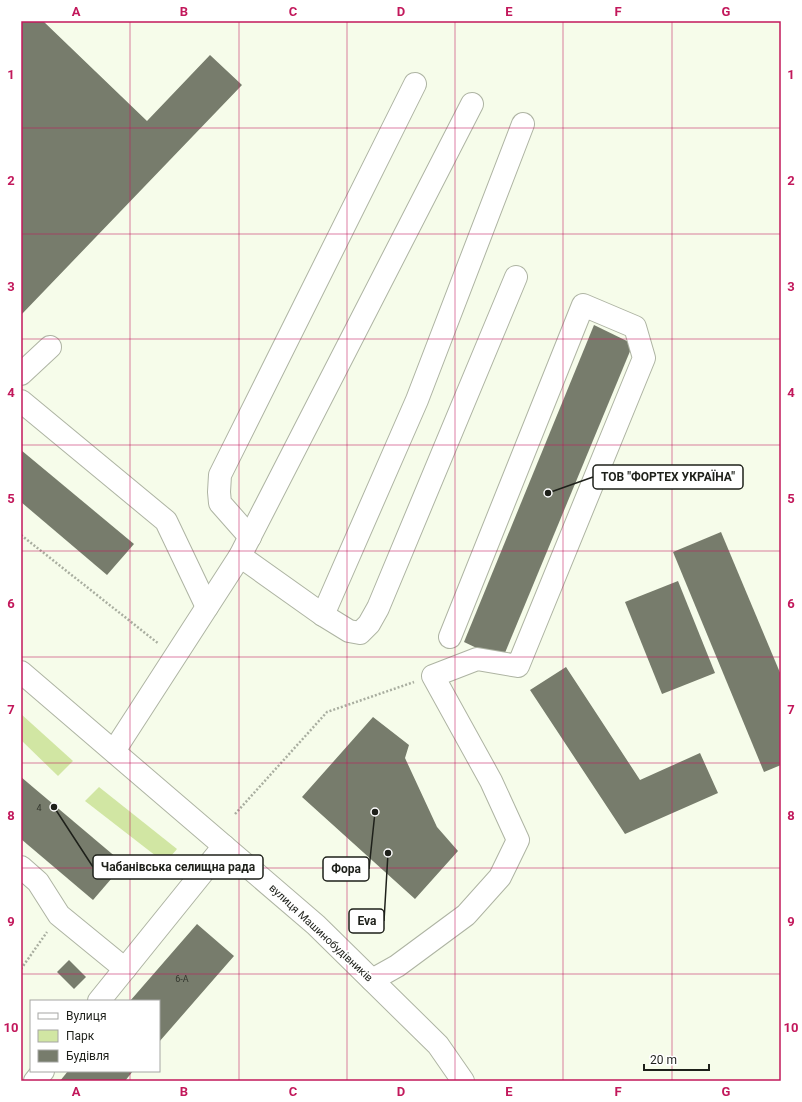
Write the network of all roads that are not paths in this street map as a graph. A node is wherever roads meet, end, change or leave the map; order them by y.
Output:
1 (414, 84) dead end
2 (472, 104) dead end
3 (523, 124) dead end
4 (516, 276) dead end
5 (50, 347) dead end
6 (21, 374) edge
7 (21, 401) edge
8 (250, 536) junction
9 (240, 556) junction
10 (207, 607) junction
11 (324, 615) junction
12 (450, 637) dead end
13 (21, 672) edge
14 (114, 751) junction
15 (224, 846) junction
16 (21, 867) edge
17 (125, 969) junction
18 (372, 980) junction
19 (100, 1000) edge
20 (42, 1072) edge
21 (35, 1081) edge
22 (463, 1081) edge

1 - 8 street
2 - 8 street
3 - 11 street
4 - 11 street
5 - 6 street
7 - 10 street
8 - 9 street
9 - 10 street
9 - 11 street
10 - 14 street
12 - 18 street
13 - 14 street, вулиця Машинобудівників
14 - 15 street, вулиця Машинобудівників
15 - 17 street
15 - 18 street, вулиця Машинобудівників
16 - 17 street
17 - 19 street
18 - 22 street, вулиця Машинобудівників
20 - 21 street

